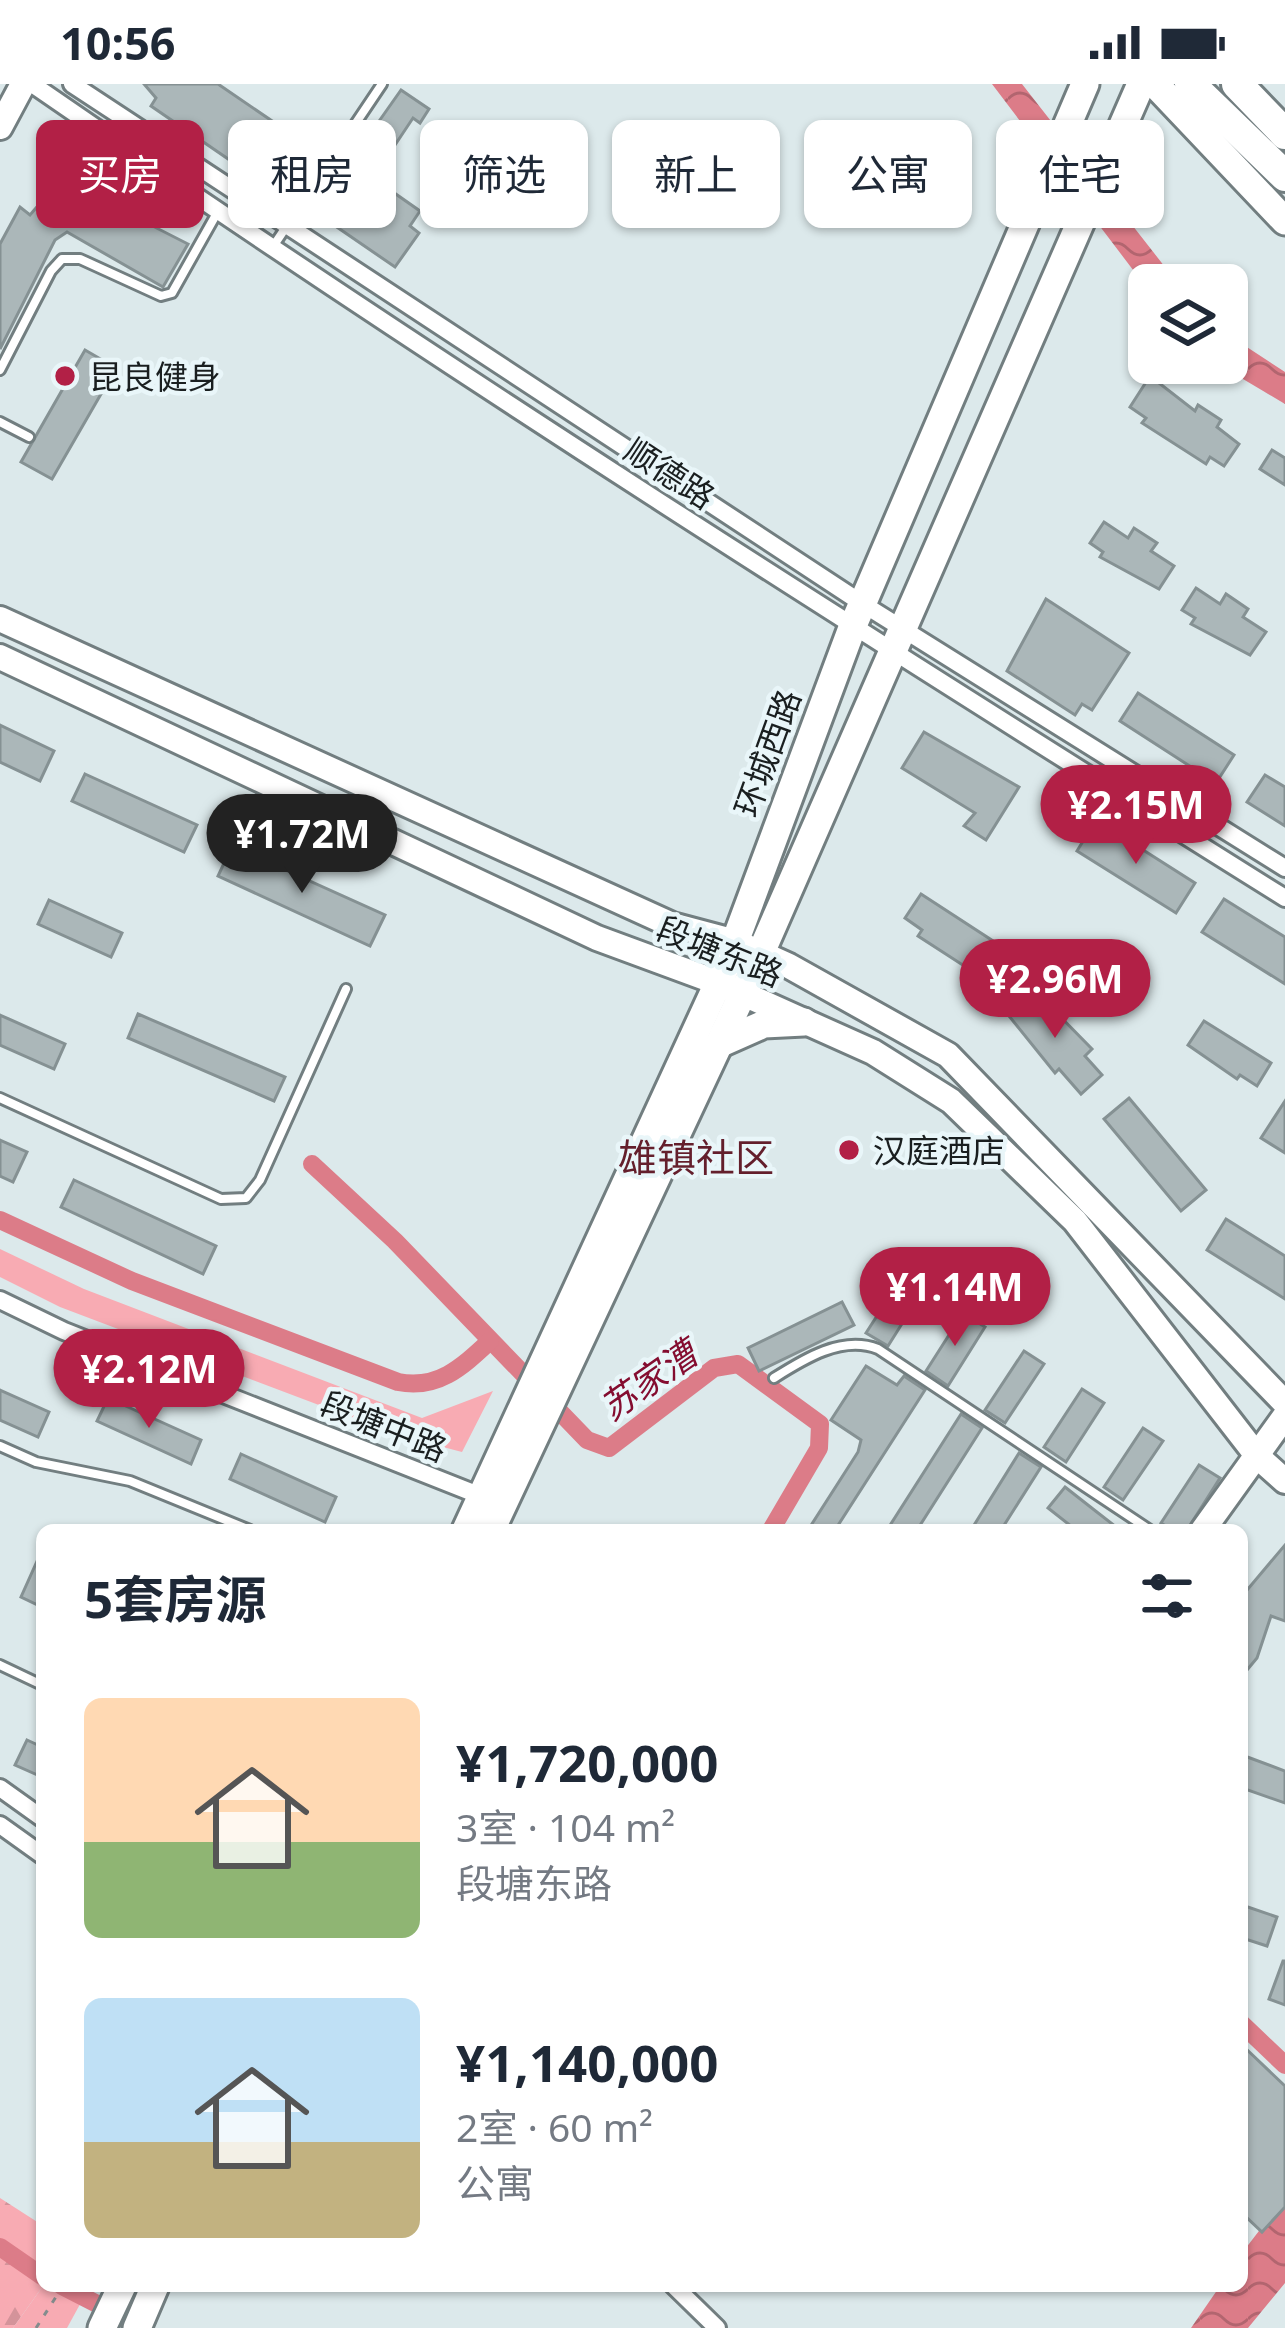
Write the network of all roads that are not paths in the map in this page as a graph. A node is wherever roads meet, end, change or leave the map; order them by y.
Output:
1 (23, 84) edge
2 (32, 84) edge
3 (72, 84) edge
4 (382, 84) edge
5 (1141, 84) edge
6 (1155, 84) edge
7 (1190, 84) edge
8 (1237, 84) edge
9 (1081, 93) edge
10 (358, 120) edge
11 (0, 127) edge
12 (1285, 134) edge
13 (1285, 176) edge
14 (228, 188) edge
15 (217, 212) junction
16 (1285, 220) edge
17 (286, 228) edge
18 (288, 228) edge
19 (272, 249) junction
20 (0, 370) edge
21 (0, 422) edge
22 (28, 437) dead end
23 (858, 616) junction
24 (0, 619) edge
25 (896, 639) junction
26 (0, 657) edge
27 (1285, 868) edge
28 (1285, 898) edge
29 (748, 947) junction
30 (731, 988) junction
31 (346, 989) dead end
32 (804, 1022) junction
33 (719, 1045) junction
34 (0, 1098) edge
35 (0, 1300) edge
36 (774, 1378) dead end
37 (1285, 1403) edge
38 (1285, 1416) edge
39 (530, 1423) junction
40 (0, 1446) edge
41 (1258, 1457) junction
42 (1285, 1481) edge
43 (481, 1496) junction
44 (235, 1524) edge
45 (469, 1524) edge
46 (493, 1524) edge
47 (1141, 1524) edge
48 (1208, 1524) edge
49 (0, 1665) edge
50 (36, 1682) edge
51 (0, 1788) edge
52 (36, 1814) edge
53 (0, 1825) edge
54 (36, 1851) edge
55 (119, 2292) edge
56 (152, 2292) edge
57 (680, 2292) edge
58 (102, 2328) edge
59 (137, 2328) edge
60 (717, 2328) edge

1 - 11 main road
2 - 15 street, 顺德路
3 - 14 street, 顺德路
4 - 10 lane
5 - 25 main road, 环城西路
6 - 16 main road
7 - 13 highway
8 - 12 highway
9 - 23 main road, 环城西路
15 - 19 street, 顺德路
15 - 20 lane
17 - 19 lane
18 - 23 street, 顺德路
19 - 23 street, 顺德路
21 - 22 lane
23 - 25 street, 顺德路
23 - 25 street, 顺德路
23 - 29 main road, 环城西路
24 - 29 main road, 段塘东路
25 - 27 street, 顺德路
25 - 28 street, 顺德路
25 - 29 main road, 环城西路
26 - 30 main road, 段塘东路
29 - 30 main road, 环城西路
29 - 37 main road, 段塘东路
30 - 32 main road, 段塘东路
30 - 33 main road, 环城西路
30 - 39 main road, 环城西路
31 - 34 lane
32 - 33 main road
32 - 41 main road, 段塘东路
33 - 39 main road, 环城西路
35 - 43 street, 段塘中路
36 - 47 lane
38 - 41 main road
39 - 43 main road
39 - 46 main road
40 - 44 lane
41 - 42 main road, 段塘东路
41 - 48 main road
43 - 45 main road
49 - 50 lane
51 - 52 street
53 - 54 street
55 - 58 main road
56 - 59 main road
57 - 60 street

